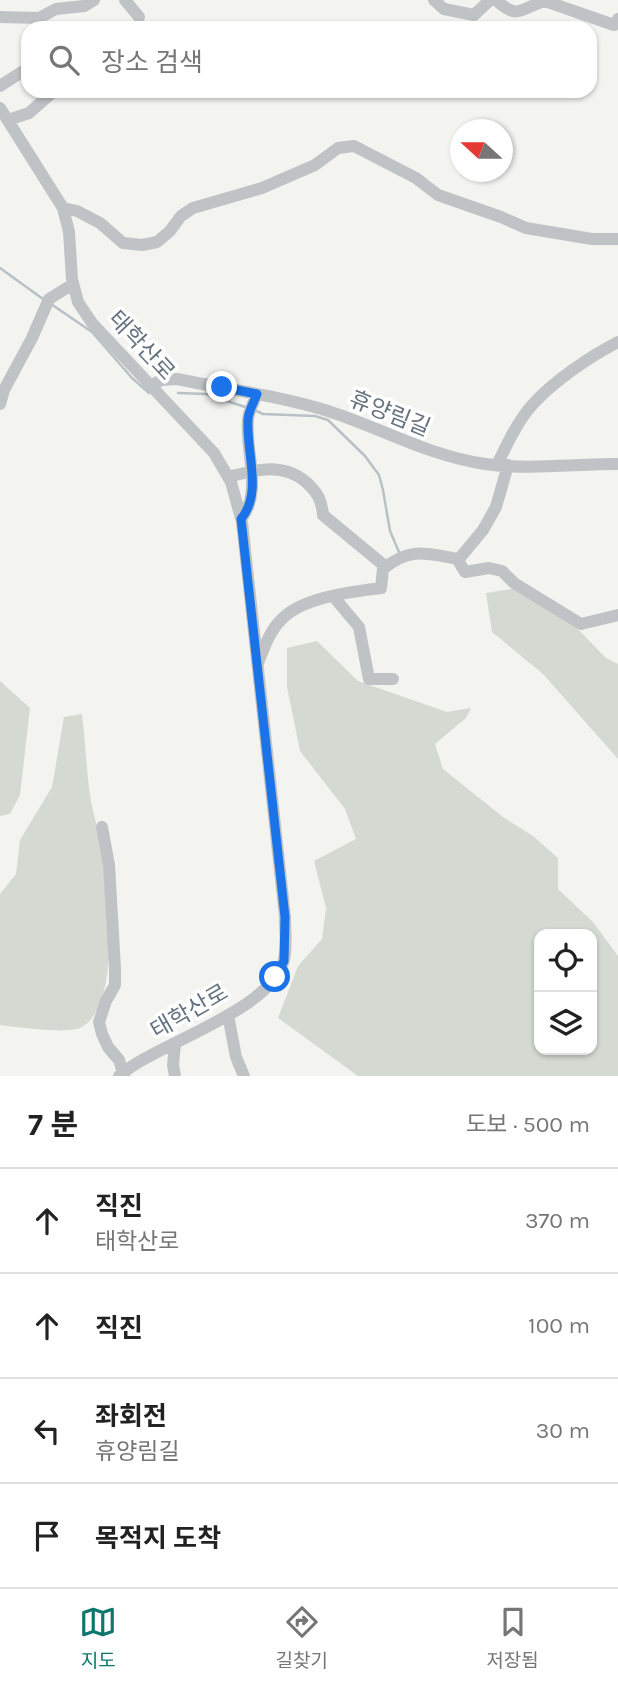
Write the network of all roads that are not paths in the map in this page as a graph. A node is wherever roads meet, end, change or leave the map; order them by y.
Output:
1 (94, 0) edge
2 (125, 0) edge
3 (434, 0) edge
4 (490, 0) edge
5 (496, 0) edge
6 (0, 16) edge
7 (139, 18) dead end
8 (618, 19) edge
9 (29, 21) edge
10 (43, 21) edge
11 (21, 72) edge
12 (0, 86) edge
13 (46, 98) edge
14 (0, 108) edge
15 (8, 120) junction
16 (63, 208) junction
17 (618, 239) edge
18 (73, 284) junction
19 (618, 342) edge
20 (133, 367) junction
21 (179, 379) junction
22 (152, 386) junction
23 (167, 403) junction
24 (0, 404) edge
25 (253, 405) junction
26 (618, 464) edge
27 (503, 465) junction
28 (251, 471) junction
29 (228, 477) junction
30 (241, 519) junction
31 (459, 559) junction
32 (386, 567) junction
33 (333, 596) junction
34 (618, 615) edge
35 (257, 663) junction
36 (393, 679) dead end
37 (102, 827) dead end
38 (228, 1015) junction
39 (174, 1044) junction
40 (122, 1075) edge
41 (174, 1076) edge
42 (244, 1076) edge

1 - 10 street
2 - 7 street
3 - 4 street
5 - 8 street
6 - 9 street
11 - 12 street
13 - 15 street
14 - 15 street, 태학산로
15 - 16 street, 태학산로
16 - 17 street
16 - 18 street, 태학산로
18 - 20 street, 태학산로
18 - 24 street
19 - 27 street
20 - 21 street
20 - 22 street, 태학산로
21 - 22 street, 휴양림길
21 - 23 street
21 - 25 street, 휴양림길
22 - 23 street, 태학산로
23 - 29 street, 태학산로
25 - 27 street, 휴양림길
25 - 28 street
26 - 27 street, 휴양림길
27 - 31 street
28 - 29 street
28 - 30 street
28 - 32 street
29 - 30 street, 태학산로
30 - 35 street, 태학산로
31 - 32 street
31 - 34 street
32 - 33 street
33 - 35 street
33 - 36 street
35 - 38 street, 태학산로
37 - 40 street
38 - 39 street, 태학산로
38 - 42 street
39 - 40 street, 태학산로
39 - 41 street

